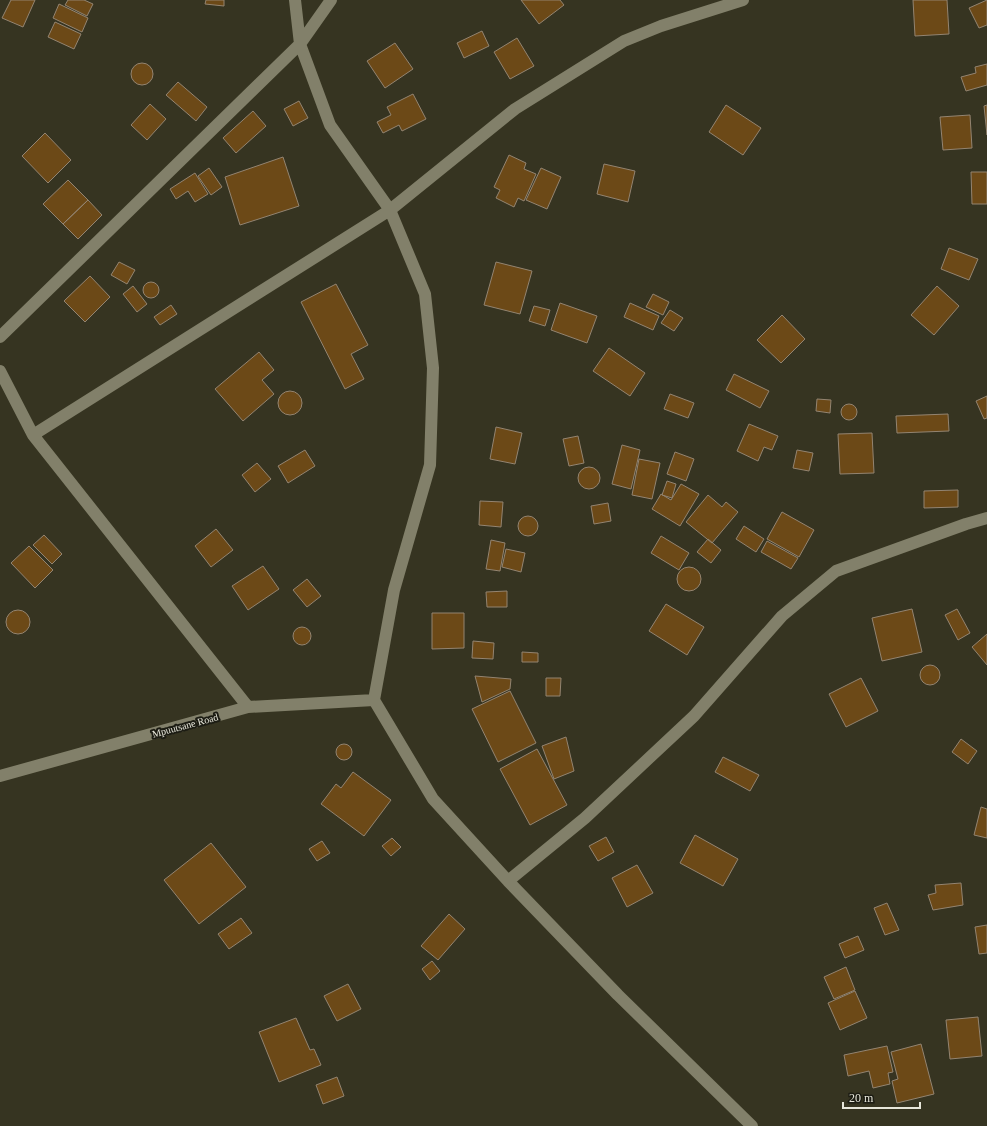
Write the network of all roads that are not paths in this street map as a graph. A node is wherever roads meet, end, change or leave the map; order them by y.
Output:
1 (295, 0) edge
2 (331, 0) edge
3 (743, 0) edge
4 (300, 44) junction
5 (390, 210) junction
6 (0, 337) edge
7 (0, 371) edge
8 (33, 435) junction
9 (987, 518) edge
10 (374, 700) junction
11 (248, 708) junction
12 (0, 776) edge
13 (508, 881) junction
14 (752, 1126) edge

1 - 4 street
2 - 4 street
3 - 5 street
4 - 5 street
4 - 6 street
5 - 8 street
5 - 10 street
7 - 8 street
8 - 11 street
9 - 13 street
10 - 11 street, Mpuutsane Road
10 - 13 street
11 - 12 street, Mpuutsane Road
13 - 14 street

